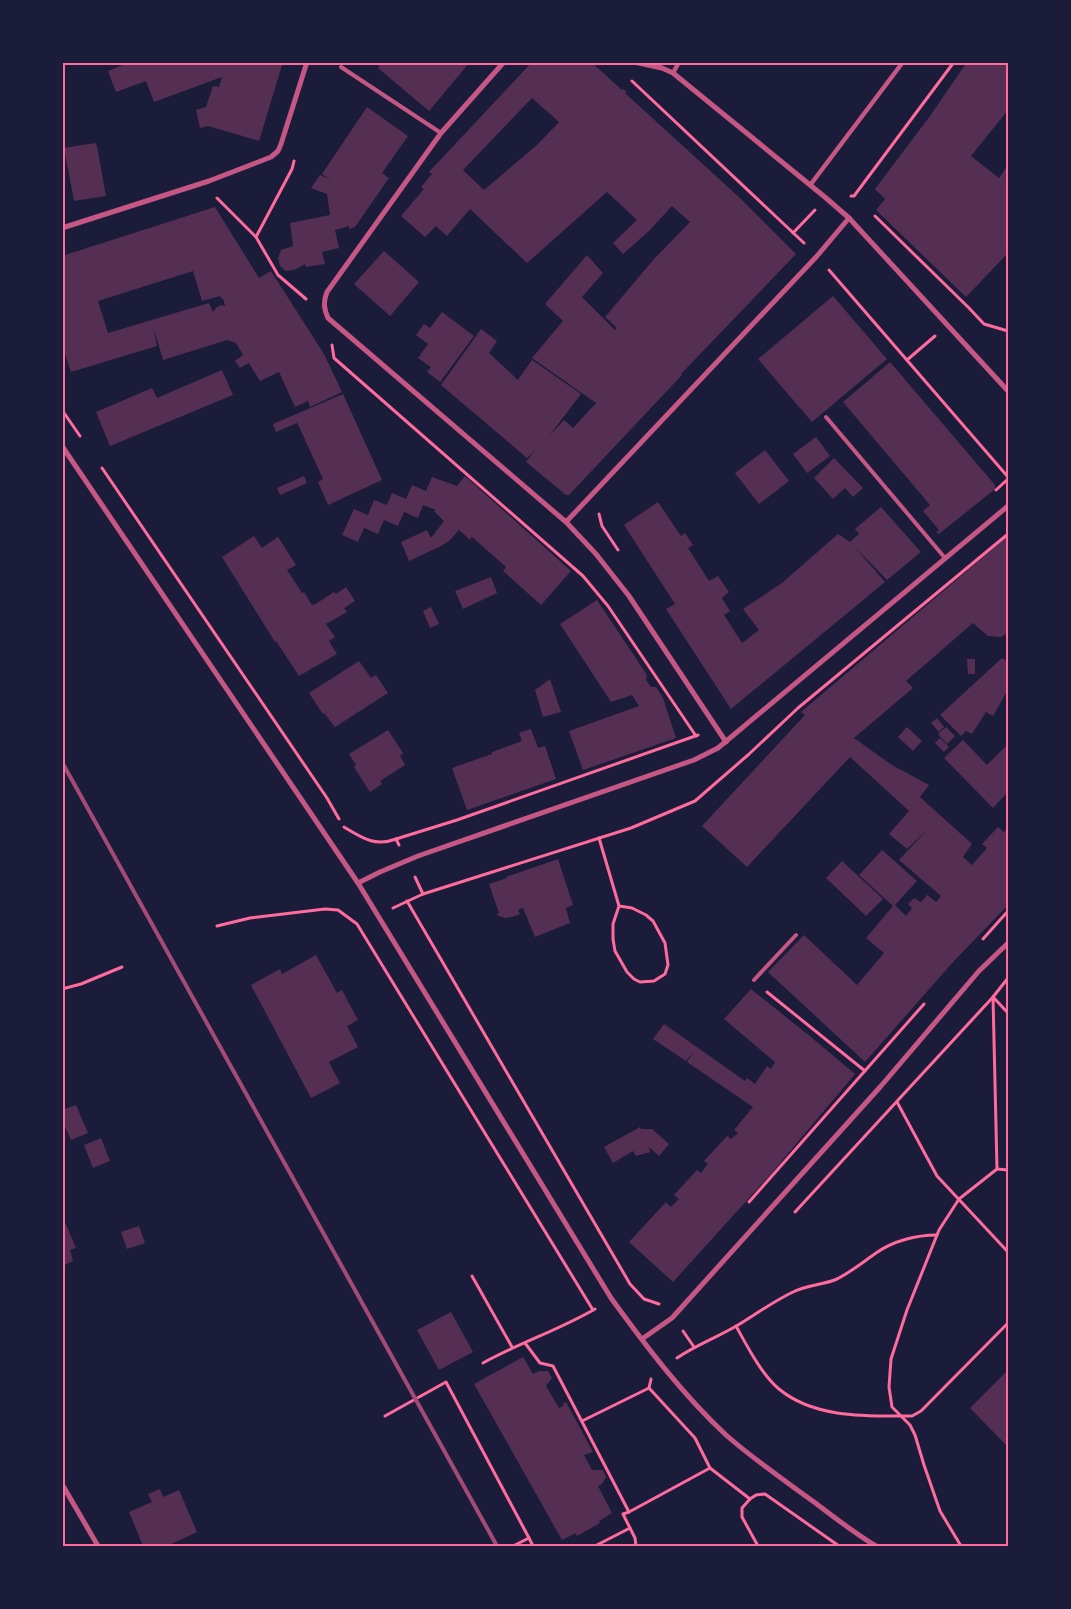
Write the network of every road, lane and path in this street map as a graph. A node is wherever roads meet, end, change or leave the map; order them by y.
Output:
1 (307, 62) edge
2 (504, 62) edge
3 (634, 62) edge
4 (679, 62) edge
5 (902, 62) edge
6 (954, 62) edge
7 (341, 67) dead end
8 (673, 73) junction
9 (440, 133) junction
10 (294, 160) dead end
11 (811, 184) junction
12 (215, 196) dead end
13 (854, 196) junction
14 (826, 198) junction
15 (861, 202) dead end
16 (874, 216) dead end
17 (849, 218) junction
18 (62, 228) edge
19 (793, 233) dead end
20 (256, 237) junction
21 (328, 318) junction
22 (1008, 331) edge
23 (1008, 391) edge
24 (62, 410) edge
25 (826, 417) dead end
26 (81, 438) dead end
27 (62, 446) edge
28 (97, 461) dead end
29 (1008, 479) edge
30 (994, 492) dead end
31 (1008, 506) edge
32 (599, 512) dead end
33 (566, 522) junction
34 (622, 556) dead end
35 (946, 558) junction
36 (715, 725) junction
37 (696, 736) junction
38 (726, 742) junction
39 (327, 798) dead end
40 (599, 838) dead end
41 (396, 839) dead end
42 (358, 884) junction
43 (407, 902) dead end
44 (619, 906) junction
45 (1008, 912) edge
46 (217, 926) dead end
47 (796, 935) dead end
48 (1008, 943) edge
49 (978, 944) dead end
50 (122, 967) dead end
51 (1008, 978) edge
52 (754, 980) joint
53 (62, 989) edge
54 (993, 997) junction
55 (928, 1000) dead end
56 (1008, 1013) edge
57 (864, 1070) junction
58 (897, 1102) junction
59 (997, 1169) junction
60 (1008, 1170) edge
61 (959, 1199) junction
62 (743, 1209) dead end
63 (789, 1218) dead end
64 (937, 1235) junction
65 (1008, 1252) edge
66 (472, 1276) dead end
67 (660, 1304) dead end
68 (1008, 1323) edge
69 (736, 1326) junction
70 (684, 1333) dead end
71 (642, 1339) junction
72 (526, 1343) junction
73 (512, 1347) junction
74 (694, 1347) junction
75 (483, 1362) dead end
76 (663, 1368) junction
77 (649, 1388) junction
78 (385, 1416) dead end
79 (901, 1416) junction
80 (582, 1422) junction
81 (710, 1468) junction
82 (62, 1484) edge
83 (750, 1499) junction
84 (629, 1512) junction
85 (630, 1528) junction
86 (529, 1538) junction
87 (98, 1546) edge
88 (513, 1546) edge
89 (534, 1546) edge
90 (595, 1546) edge
91 (636, 1546) edge
92 (758, 1546) edge
93 (839, 1546) edge
94 (876, 1546) edge
95 (961, 1546) edge

1 - 18 street
2 - 9 street
3 - 8 street
4 - 8 street
5 - 11 street
6 - 13 path
7 - 9 lane
8 - 11 street
9 - 21 street
10 - 20 path
11 - 14 street
12 - 20 path
13 - 14 path
13 - 15 path
14 - 17 street
14 - 19 path
16 - 22 path
17 - 23 street
17 - 33 street
20 - 21 path
21 - 33 street
21 - 37 path
24 - 26 path
25 - 35 lane
27 - 42 street
28 - 39 path
29 - 30 path
31 - 35 street
32 - 34 path
33 - 36 street
35 - 38 street
36 - 37 path
36 - 38 street
37 - 41 path
38 - 42 street
40 - 44 path
42 - 71 street
43 - 67 path
44 - 44 path
45 - 49 path
46 - 72 path
47 - 52 lane
48 - 71 street
50 - 53 path
51 - 54 path
52 - 57 path
54 - 56 path
54 - 58 path
54 - 59 path
55 - 57 path
57 - 62 path
58 - 61 path
58 - 63 path
59 - 60 path
59 - 61 path
61 - 64 path
61 - 65 path
64 - 69 path
64 - 79 path
66 - 73 path
68 - 79 path
69 - 74 path
69 - 79 path
70 - 74 path
71 - 76 street
72 - 73 path
72 - 80 path
73 - 75 path
74 - 76 path
76 - 77 path
76 - 94 street
77 - 80 path
77 - 81 path
78 - 86 path
79 - 95 path
80 - 84 path
81 - 83 path
81 - 84 path
82 - 87 street
83 - 92 path
83 - 93 path
84 - 85 path
85 - 90 path
85 - 91 path
86 - 88 path
86 - 89 path

